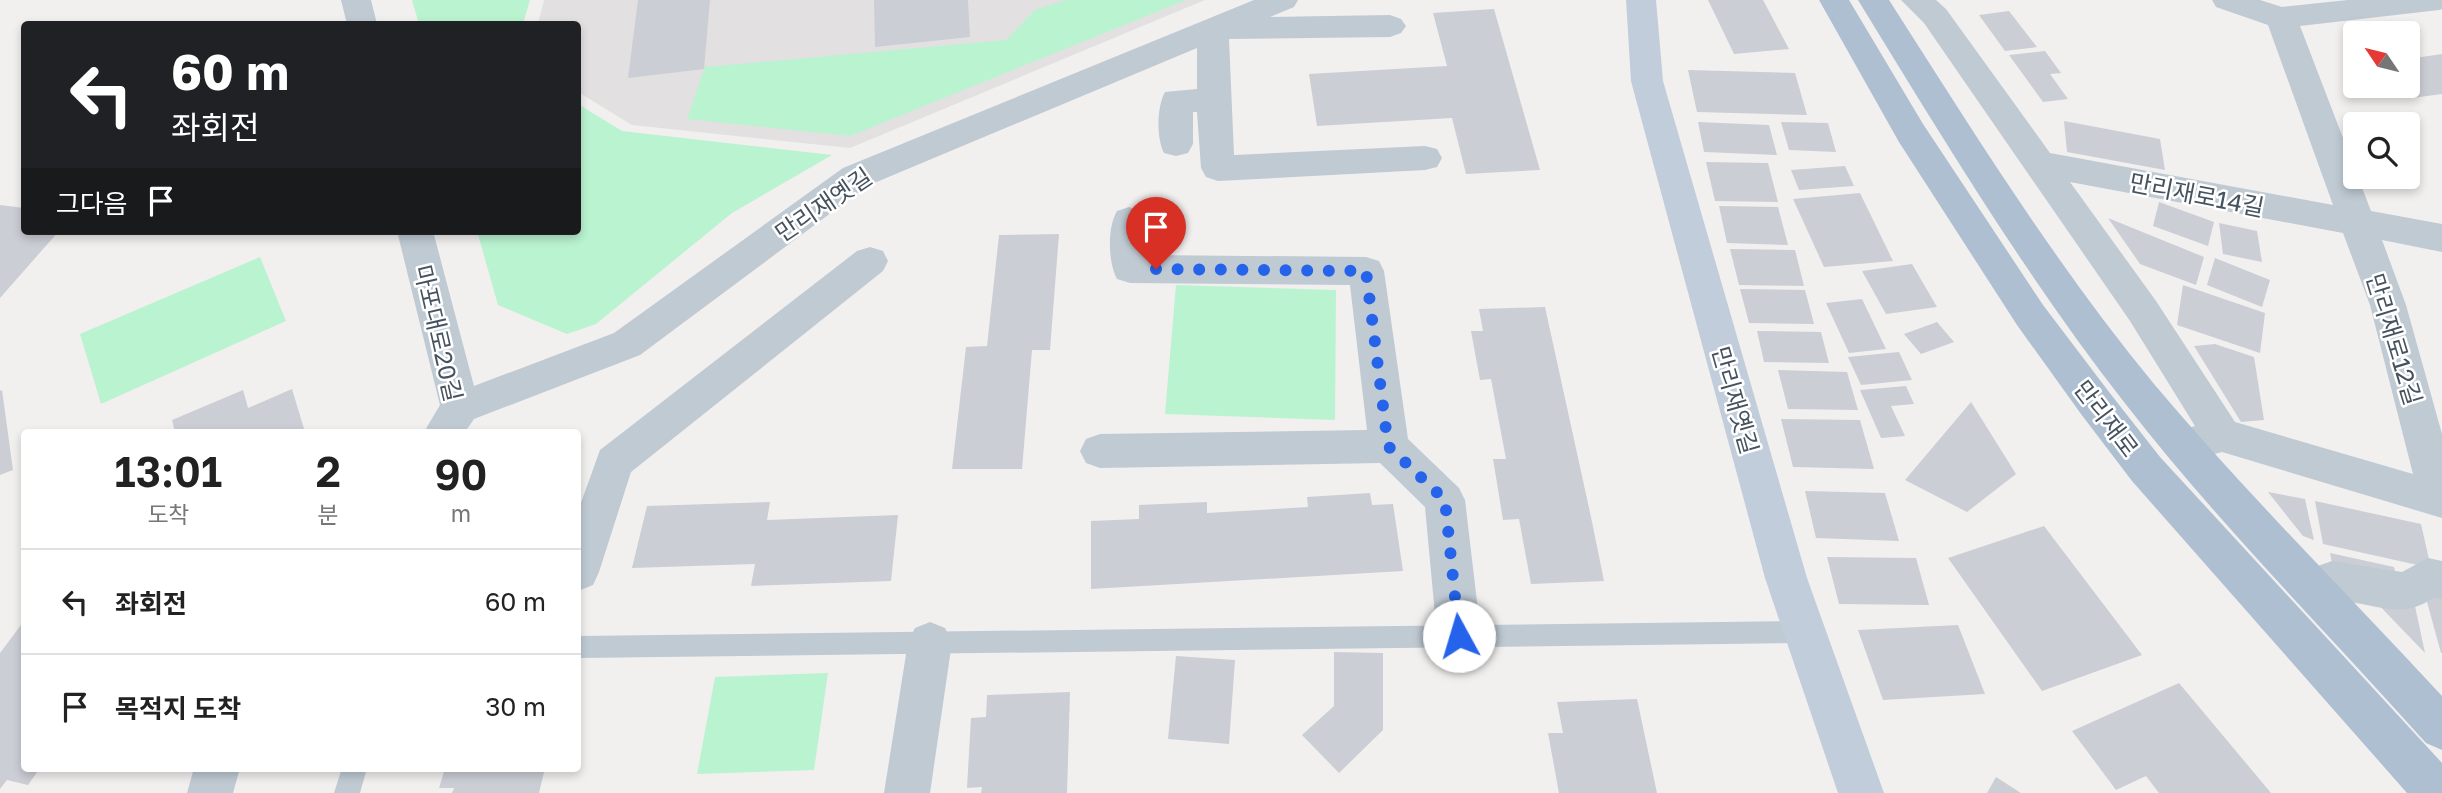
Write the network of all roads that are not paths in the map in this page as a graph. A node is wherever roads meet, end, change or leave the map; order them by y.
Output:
1 (356, 0) edge
2 (1283, 0) edge
3 (1642, 0) edge
4 (1834, 0) edge
5 (1873, 0) edge
6 (1916, 0) edge
7 (2227, 0) edge
8 (2439, 0) edge
9 (2281, 18) junction
10 (361, 21) edge
11 (1391, 26) dead end
12 (1213, 29) junction
13 (1213, 101) junction
14 (1176, 144) dead end
15 (1425, 158) dead end
16 (2038, 163) junction
17 (1129, 220) dead end
18 (2356, 220) junction
19 (416, 235) edge
20 (2442, 238) edge
21 (870, 261) dead end
22 (452, 420) edge
23 (2203, 440) junction
24 (1388, 446) junction
25 (1100, 451) dead end
26 (2441, 500) edge
27 (581, 563) edge
28 (2442, 580) edge
29 (2313, 587) junction
30 (1805, 632) junction
31 (1459, 636) junction
32 (930, 642) junction
33 (581, 647) edge
34 (2442, 728) edge
35 (216, 772) edge
36 (354, 772) edge
37 (210, 793) edge
38 (347, 793) edge
39 (907, 793) edge
40 (1861, 793) edge
41 (2438, 793) edge

1 - 10 street
2 - 12 street, 만리재옛길
3 - 30 street, 만리재옛길
4 - 41 main road, 만리재로
5 - 23 main road, 만리재로
6 - 16 street
7 - 9 street
8 - 9 street
9 - 18 street
11 - 12 street
12 - 13 street
12 - 22 street, 만리재옛길
13 - 14 street
13 - 15 street
16 - 18 street, 만리재로14길
16 - 23 street
17 - 24 street
18 - 20 street, 만리재로14길
18 - 26 street, 만리재로12길
19 - 22 street, 마포대로20길
21 - 27 street
23 - 26 street, 만리재로12길
23 - 29 main road, 만리재로
24 - 25 street
24 - 31 street
28 - 29 street
29 - 34 main road, 만리재로
30 - 31 lane
30 - 40 street, 만리재옛길
31 - 32 lane
32 - 33 lane
32 - 39 street
35 - 37 street
36 - 38 lane

